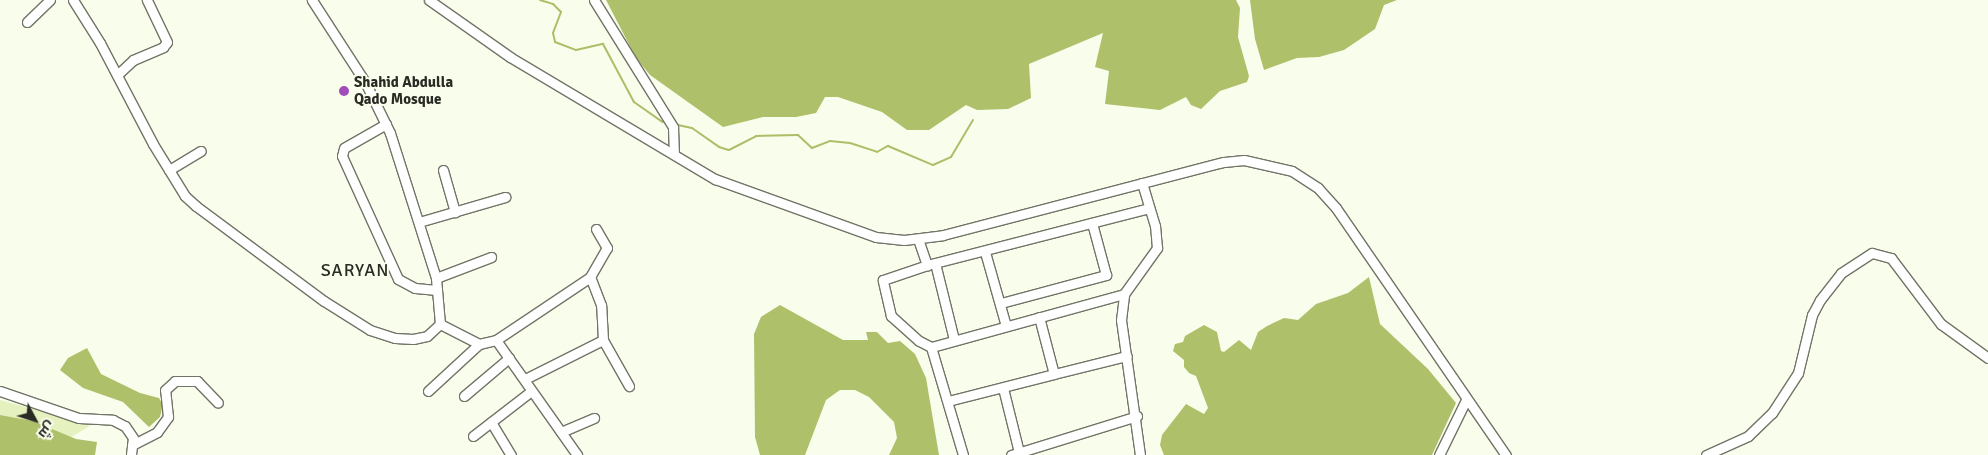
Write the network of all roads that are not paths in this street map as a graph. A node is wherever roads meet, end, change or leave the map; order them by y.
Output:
1 (50, 0) edge
2 (73, 0) edge
3 (147, 0) edge
4 (312, 0) edge
5 (429, 0) edge
6 (594, 0) edge
7 (26, 22) dead end
8 (117, 75) junction
9 (386, 124) junction
10 (201, 151) dead end
11 (674, 154) junction
12 (169, 170) junction
13 (443, 170) dead end
14 (1142, 182) junction
15 (505, 197) dead end
16 (1149, 208) junction
17 (455, 212) junction
18 (418, 222) junction
19 (1092, 223) junction
20 (596, 229) dead end
21 (918, 239) junction
22 (985, 252) junction
23 (492, 257) dead end
24 (931, 264) junction
25 (590, 277) junction
26 (436, 278) junction
27 (437, 290) junction
28 (1124, 294) junction
29 (1001, 304) junction
30 (1039, 317) junction
31 (440, 324) junction
32 (1006, 326) junction
33 (496, 340) junction
34 (603, 340) junction
35 (954, 340) junction
36 (479, 344) junction
37 (931, 347) junction
38 (1126, 356) junction
39 (509, 358) junction
40 (1988, 358) edge
41 (1054, 374) junction
42 (525, 379) junction
43 (629, 386) dead end
44 (1003, 388) junction
45 (0, 391) edge
46 (428, 391) dead end
47 (530, 392) junction
48 (464, 396) dead end
49 (1466, 400) junction
50 (948, 401) junction
51 (218, 403) dead end
52 (1137, 416) junction
53 (594, 418) dead end
54 (491, 422) junction
55 (561, 432) junction
56 (472, 436) dead end
57 (132, 444) junction
58 (1015, 454) edge
59 (132, 455) edge
60 (511, 455) edge
61 (577, 455) edge
62 (964, 455) edge
63 (1140, 455) edge
64 (1439, 455) edge
65 (1506, 455) edge
66 (1706, 455) edge

1 - 7 street
2 - 8 street
3 - 8 street
4 - 9 street
5 - 11 street
6 - 11 street
8 - 12 street
9 - 18 street
9 - 27 street
10 - 12 street
11 - 21 street
12 - 31 street
13 - 17 street
14 - 16 street
14 - 21 street
14 - 49 street
15 - 17 street
16 - 19 street
16 - 28 street
17 - 18 street
18 - 26 street
19 - 22 street
19 - 29 street
20 - 25 street
21 - 24 street
22 - 24 street
22 - 29 street
23 - 26 street
24 - 35 street
24 - 37 street
25 - 33 street
25 - 34 street
26 - 27 street
27 - 31 street
28 - 30 street
28 - 38 street
29 - 32 street
30 - 32 street
30 - 41 street
31 - 36 street
32 - 35 street
33 - 36 street
33 - 39 street
34 - 42 street
34 - 43 street
35 - 37 street
36 - 46 street
37 - 50 street
38 - 41 street
38 - 52 street
39 - 42 street
39 - 48 street
40 - 66 street
41 - 44 street
42 - 47 street
44 - 50 street
44 - 58 street
45 - 57 street
47 - 54 street
47 - 55 street
49 - 64 street
49 - 65 street
50 - 62 street
51 - 57 street
52 - 58 street
52 - 63 street
53 - 55 street
54 - 56 street
54 - 60 street
55 - 61 street
57 - 59 street

